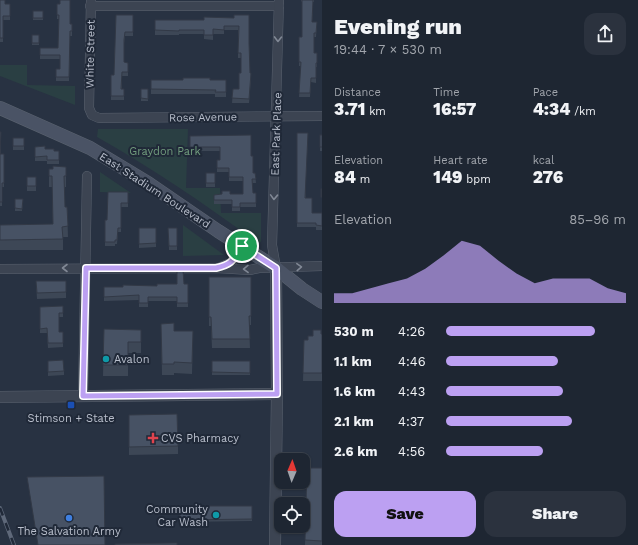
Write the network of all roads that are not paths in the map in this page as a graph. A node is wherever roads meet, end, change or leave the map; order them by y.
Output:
1 (90, 3) edge
2 (279, 3) edge
3 (0, 108) edge
4 (89, 108) joint
5 (276, 116) junction
6 (322, 116) edge
7 (87, 176) dead end
8 (242, 246) junction
9 (322, 266) edge
10 (86, 268) junction
11 (216, 268) junction
12 (276, 268) junction
13 (0, 269) edge
14 (322, 302) edge
15 (277, 394) junction
16 (83, 396) junction
17 (0, 397) edge
18 (275, 545) edge

1 - 2 street
1 - 4 street, White Street
2 -> 5 street, East Park Place
3 - 8 main road, East Stadium Boulevard
4 - 5 street, Rose Avenue
5 - 6 street, Rose Avenue
5 -> 12 street, East Park Place
7 - 10 street
8 - 11 street
8 - 12 main road, East Stadium Boulevard
12 -> 9 street
10 - 11 street
10 -> 13 street
10 - 16 street
12 -> 11 street
12 - 14 main road, East Stadium Boulevard
12 - 15 street
15 - 16 street
15 - 18 street
16 - 17 street

